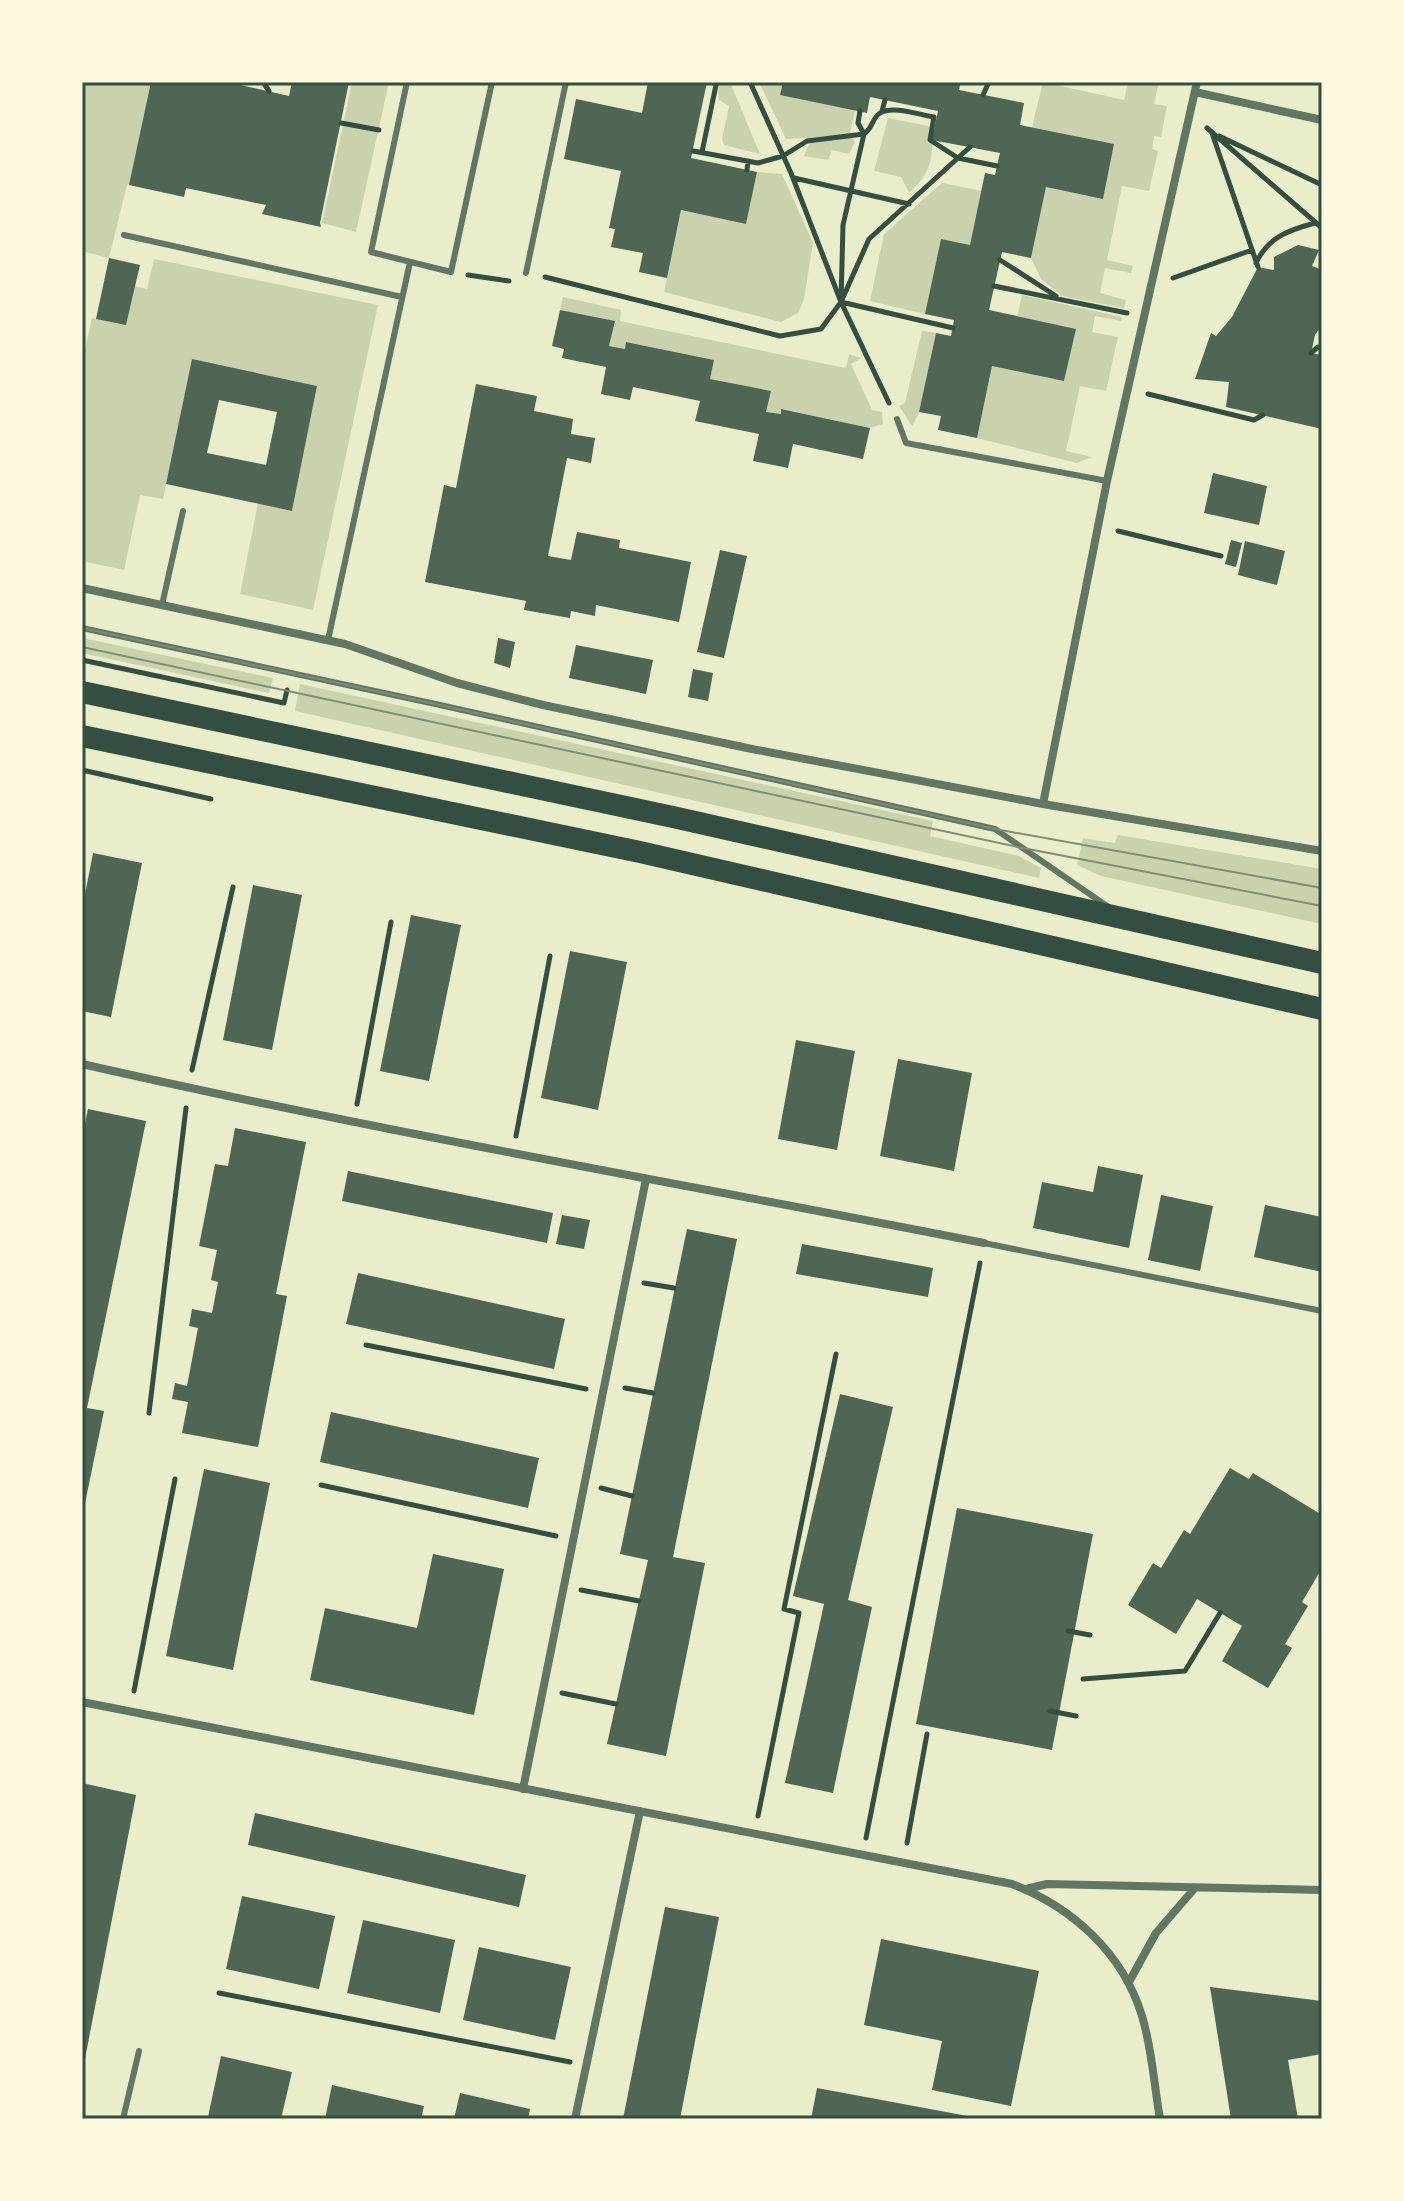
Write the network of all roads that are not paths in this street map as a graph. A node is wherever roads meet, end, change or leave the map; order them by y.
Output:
1 (407, 82) edge
2 (492, 82) edge
3 (566, 82) edge
4 (1196, 87) edge
5 (1322, 120) edge
6 (124, 235) dead end
7 (410, 262) junction
8 (526, 273) road end
9 (402, 297) junction
10 (897, 419) road end
11 (1107, 481) junction
12 (183, 511) dead end
13 (82, 588) edge
14 (162, 605) junction
15 (82, 628) edge
16 (328, 640) junction
17 (82, 692) edge
18 (82, 736) edge
19 (1043, 804) junction
20 (1322, 851) edge
21 (1127, 919) junction
22 (1322, 963) edge
23 (1322, 1009) edge
24 (82, 1064) edge
25 (646, 1179) junction
26 (984, 1243) joint
27 (1322, 1311) edge
28 (82, 1702) edge
29 (523, 1789) junction
30 (640, 1811) junction
31 (1026, 1889) junction
32 (1194, 1889) junction
33 (1322, 1890) edge
34 (1129, 1982) junction
35 (139, 2051) dead end
36 (123, 2119) edge
37 (575, 2119) edge
38 (1160, 2119) edge

1 - 7 lane
2 - 7 lane
3 - 8 lane
4 - 5 street
4 - 11 street
6 - 9 lane
7 - 9 lane
9 - 16 lane
10 - 11 lane
11 - 19 street
12 - 14 lane
13 - 14 street
14 - 16 street
15 - 21 lane
16 - 19 street
17 - 21 highway
18 - 23 highway
19 - 20 street
21 - 22 highway
24 - 25 street
25 - 26 street
25 - 29 street
26 - 27 lane
28 - 29 street
29 - 30 street
30 - 31 street
30 - 37 street
31 - 32 street
31 - 34 street
32 - 33 street
32 - 34 street
34 - 38 street
35 - 36 lane

